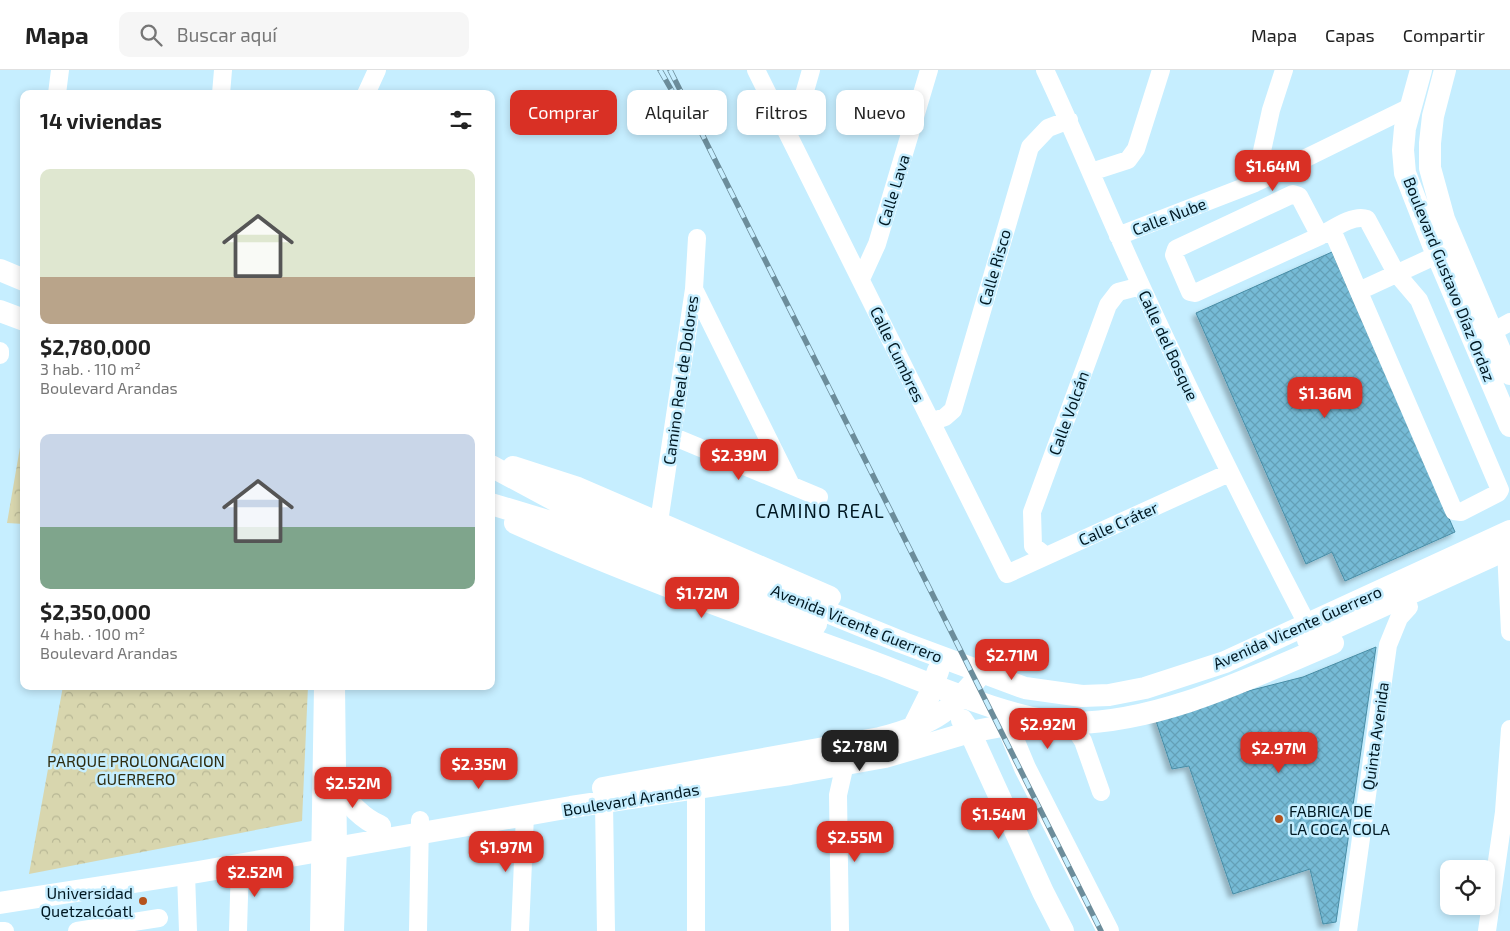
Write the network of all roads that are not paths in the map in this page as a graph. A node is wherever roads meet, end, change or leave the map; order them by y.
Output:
1 (60, 70) edge
2 (223, 70) edge
3 (377, 70) edge
4 (756, 70) edge
5 (811, 70) edge
6 (929, 70) edge
7 (1045, 70) edge
8 (1161, 70) edge
9 (1284, 70) edge
10 (1421, 70) edge
11 (1445, 70) edge
12 (58, 90) edge
13 (221, 90) edge
14 (368, 90) edge
15 (766, 90) edge
16 (805, 90) edge
17 (1410, 107) junction
18 (1069, 120) junction
19 (789, 135) edge
20 (1091, 172) junction
21 (1256, 183) junction
22 (1326, 233) junction
23 (1118, 236) junction
24 (697, 238) dead end
25 (1435, 250) junction
26 (1394, 269) junction
27 (0, 270) edge
28 (20, 278) edge
29 (861, 279) junction
30 (1141, 286) junction
31 (1357, 287) junction
32 (694, 289) junction
33 (0, 311) edge
34 (20, 318) edge
35 (1501, 327) edge
36 (0, 351) edge
37 (0, 355) edge
38 (1510, 374) edge
39 (931, 422) junction
40 (1510, 426) edge
41 (672, 436) junction
42 (495, 462) edge
43 (495, 469) edge
44 (1229, 473) junction
45 (792, 485) junction
46 (819, 497) dead end
47 (495, 505) edge
48 (556, 513) junction
49 (495, 514) edge
50 (660, 522) junction
51 (1509, 543) edge
52 (1046, 556) junction
53 (1431, 566) junction
54 (1007, 574) joint
55 (1426, 588) junction
56 (1409, 607) junction
57 (1303, 616) junction
58 (1510, 632) edge
59 (946, 647) junction
60 (988, 664) junction
61 (1229, 667) junction
62 (1045, 682) junction
63 (933, 684) junction
64 (322, 690) edge
65 (336, 690) edge
66 (958, 701) junction
67 (1003, 717) junction
68 (1054, 721) junction
69 (1510, 729) edge
70 (912, 730) junction
71 (970, 732) junction
72 (834, 756) junction
73 (1025, 768) junction
74 (696, 780) junction
75 (337, 788) junction
76 (1101, 792) dead end
77 (604, 802) junction
78 (1507, 812) edge
79 (525, 816) junction
80 (380, 826) junction
81 (420, 826) junction
82 (329, 842) junction
83 (240, 864) junction
84 (186, 874) junction
85 (0, 890) edge
86 (0, 903) edge
87 (159, 918) dead end
88 (0, 931) edge
89 (5, 931) edge
90 (77, 931) edge
91 (188, 931) edge
92 (238, 931) edge
93 (319, 931) edge
94 (335, 931) edge
95 (418, 931) edge
96 (520, 931) edge
97 (606, 931) edge
98 (696, 931) edge
99 (840, 931) edge
100 (1063, 931) edge
101 (1108, 931) edge
102 (1348, 931) edge
103 (1487, 931) edge

1 - 12 street
2 - 13 street
3 - 14 street
4 - 15 street, Calle Cumbres
5 - 16 street
6 - 29 street, Calle Lava
7 - 18 street, Calle del Bosque
8 - 20 street
9 - 21 street
10 - 17 main road, Boulevard Gustavo Díaz Ordaz
11 - 35 main road, Boulevard Gustavo Díaz Ordaz
17 - 21 street, Calle Nube
17 - 25 main road, Boulevard Gustavo Díaz Ordaz
18 - 20 street, Calle del Bosque
18 - 39 street, Calle Risco
19 - 29 street, Calle Cumbres
20 - 23 street, Calle del Bosque
21 - 23 street, Calle Nube
22 - 22 street
22 - 26 street
22 - 31 street
23 - 30 street, Calle del Bosque
24 - 32 street, Camino Real de Dolores
25 - 26 street
25 - 40 main road, Boulevard Gustavo Díaz Ordaz
26 - 31 street
26 - 31 street
27 - 28 main road
29 - 39 street, Calle Cumbres
30 - 44 street, Calle del Bosque
30 - 52 street, Calle Volcán
32 - 41 street, Camino Real de Dolores
32 - 45 street
33 - 34 main road
35 - 38 main road, Boulevard Gustavo Díaz Ordaz
36 - 37 street
39 - 54 street, Calle Cumbres
41 - 45 street
41 - 50 street, Camino Real de Dolores
42 - 50 main road
43 - 48 main road, Avenida Vicente Guerrero
44 - 52 street, Calle Cráter
44 - 57 street, Calle del Bosque
45 - 46 street
47 - 48 main road, Avenida Vicente Guerrero
48 - 61 main road, Avenida Vicente Guerrero
49 - 63 main road
50 - 59 main road
51 - 53 main road, Avenida Vicente Guerrero
51 - 55 main road, Avenida Vicente Guerrero
51 - 58 street
52 - 54 street, Calle Cráter
53 - 57 main road
53 - 61 main road, Avenida Vicente Guerrero
55 - 56 main road
55 - 61 main road, Avenida Vicente Guerrero
56 - 68 main road, Boulevard Arandas
56 - 102 street, Quinta Avenida
57 - 62 main road
59 - 60 main road
59 - 63 main road
60 - 62 main road
60 - 66 main road, Boulevard Arandas
60 - 67 main road
62 - 68 main road
63 - 66 main road
63 - 70 main road
64 - 82 street
65 - 75 street
66 - 67 main road
66 - 70 main road, Boulevard Arandas
66 - 71 main road
67 - 68 main road, Boulevard Arandas
67 - 71 main road, Boulevard Arandas
67 - 73 main road
68 - 73 main road
68 - 76 street
69 - 78 street
70 - 72 main road, Boulevard Arandas
71 - 72 main road, Boulevard Arandas
71 - 100 main road
72 - 74 main road, Boulevard Arandas
72 - 99 street
73 - 101 main road
74 - 77 main road, Boulevard Arandas
74 - 81 main road, Boulevard Arandas
74 - 98 street
75 - 80 main road
75 - 82 street
77 - 79 main road, Boulevard Arandas
77 - 97 street
78 - 103 street
79 - 81 main road, Boulevard Arandas
79 - 96 street
80 - 81 main road, Boulevard Arandas
80 - 82 main road, Boulevard Arandas
81 - 82 main road, Boulevard Arandas
81 - 95 street
82 - 83 main road, Boulevard Arandas
82 - 85 main road, Boulevard Arandas
82 - 93 street
82 - 94 street
83 - 84 main road, Boulevard Arandas
83 - 92 street
84 - 86 main road, Boulevard Arandas
84 - 91 street
87 - 90 street
88 - 89 street

